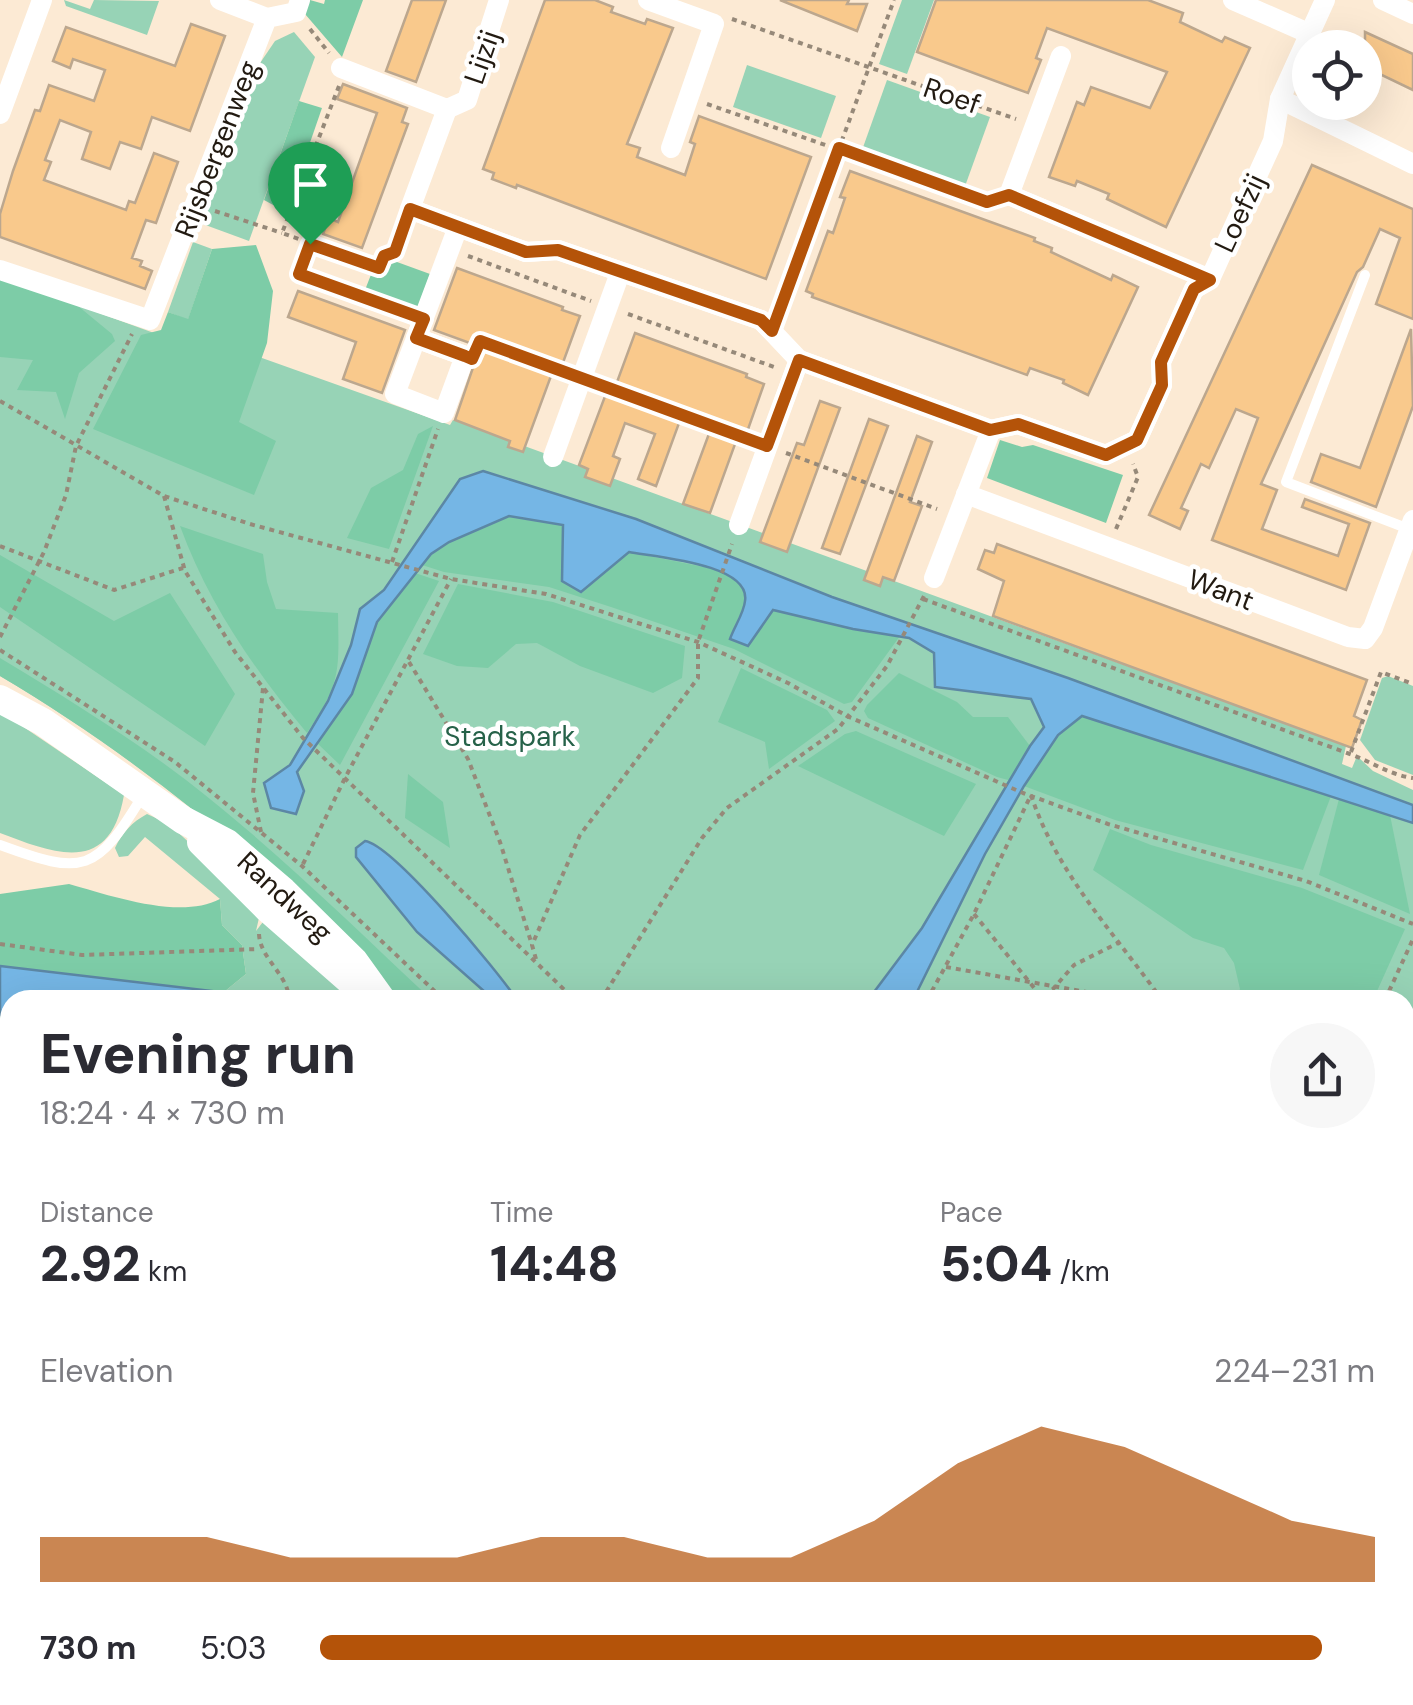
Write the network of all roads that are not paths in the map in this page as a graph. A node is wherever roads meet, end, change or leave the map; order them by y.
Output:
1 (42, 0) edge
2 (220, 0) edge
3 (499, 0) edge
4 (648, 0) edge
5 (1233, 0) edge
6 (1325, 0) edge
7 (1383, 0) edge
8 (298, 6) edge
9 (1413, 14) edge
10 (267, 18) junction
11 (1301, 30) edge
12 (1310, 30) edge
13 (1061, 56) dead end
14 (344, 69) road end
15 (1292, 71) edge
16 (1280, 99) junction
17 (446, 110) junction
18 (0, 114) edge
19 (670, 148) dead end
20 (1413, 164) edge
21 (410, 209) junction
22 (458, 227) junction
23 (395, 252) road end
24 (0, 270) edge
25 (620, 273) junction
26 (1365, 275) dead end
27 (1210, 280) junction
28 (420, 328) junction
29 (799, 360) junction
30 (990, 430) junction
31 (553, 457) dead end
32 (966, 494) junction
33 (1411, 524) edge
34 (739, 526) dead end
35 (934, 578) dead end
36 (0, 698) edge
37 (144, 791) junction
38 (0, 845) edge
39 (374, 990) edge

1 - 18 street
2 - 10 street
3 - 17 street, Lijzij
4 - 19 street
5 - 11 street
6 - 12 street, Loefzij
7 - 9 street
8 - 10 street
10 - 24 street, Rijsbergenweg
13 - 27 street
14 - 17 street, Lijzij
15 - 16 street, Loefzij
16 - 20 street
16 - 27 street, Loefzij
17 - 21 street
21 - 22 street
21 - 23 lane
22 - 25 street
22 - 28 street
25 - 29 street
25 - 31 street
26 - 33 lane, Want
27 - 30 street, Loefzij
28 - 28 street
29 - 30 street
29 - 34 street
30 - 32 street
32 - 33 street, Want
32 - 35 street
36 - 37 main road, Randweg
37 - 38 lane
37 - 39 main road, Randweg

